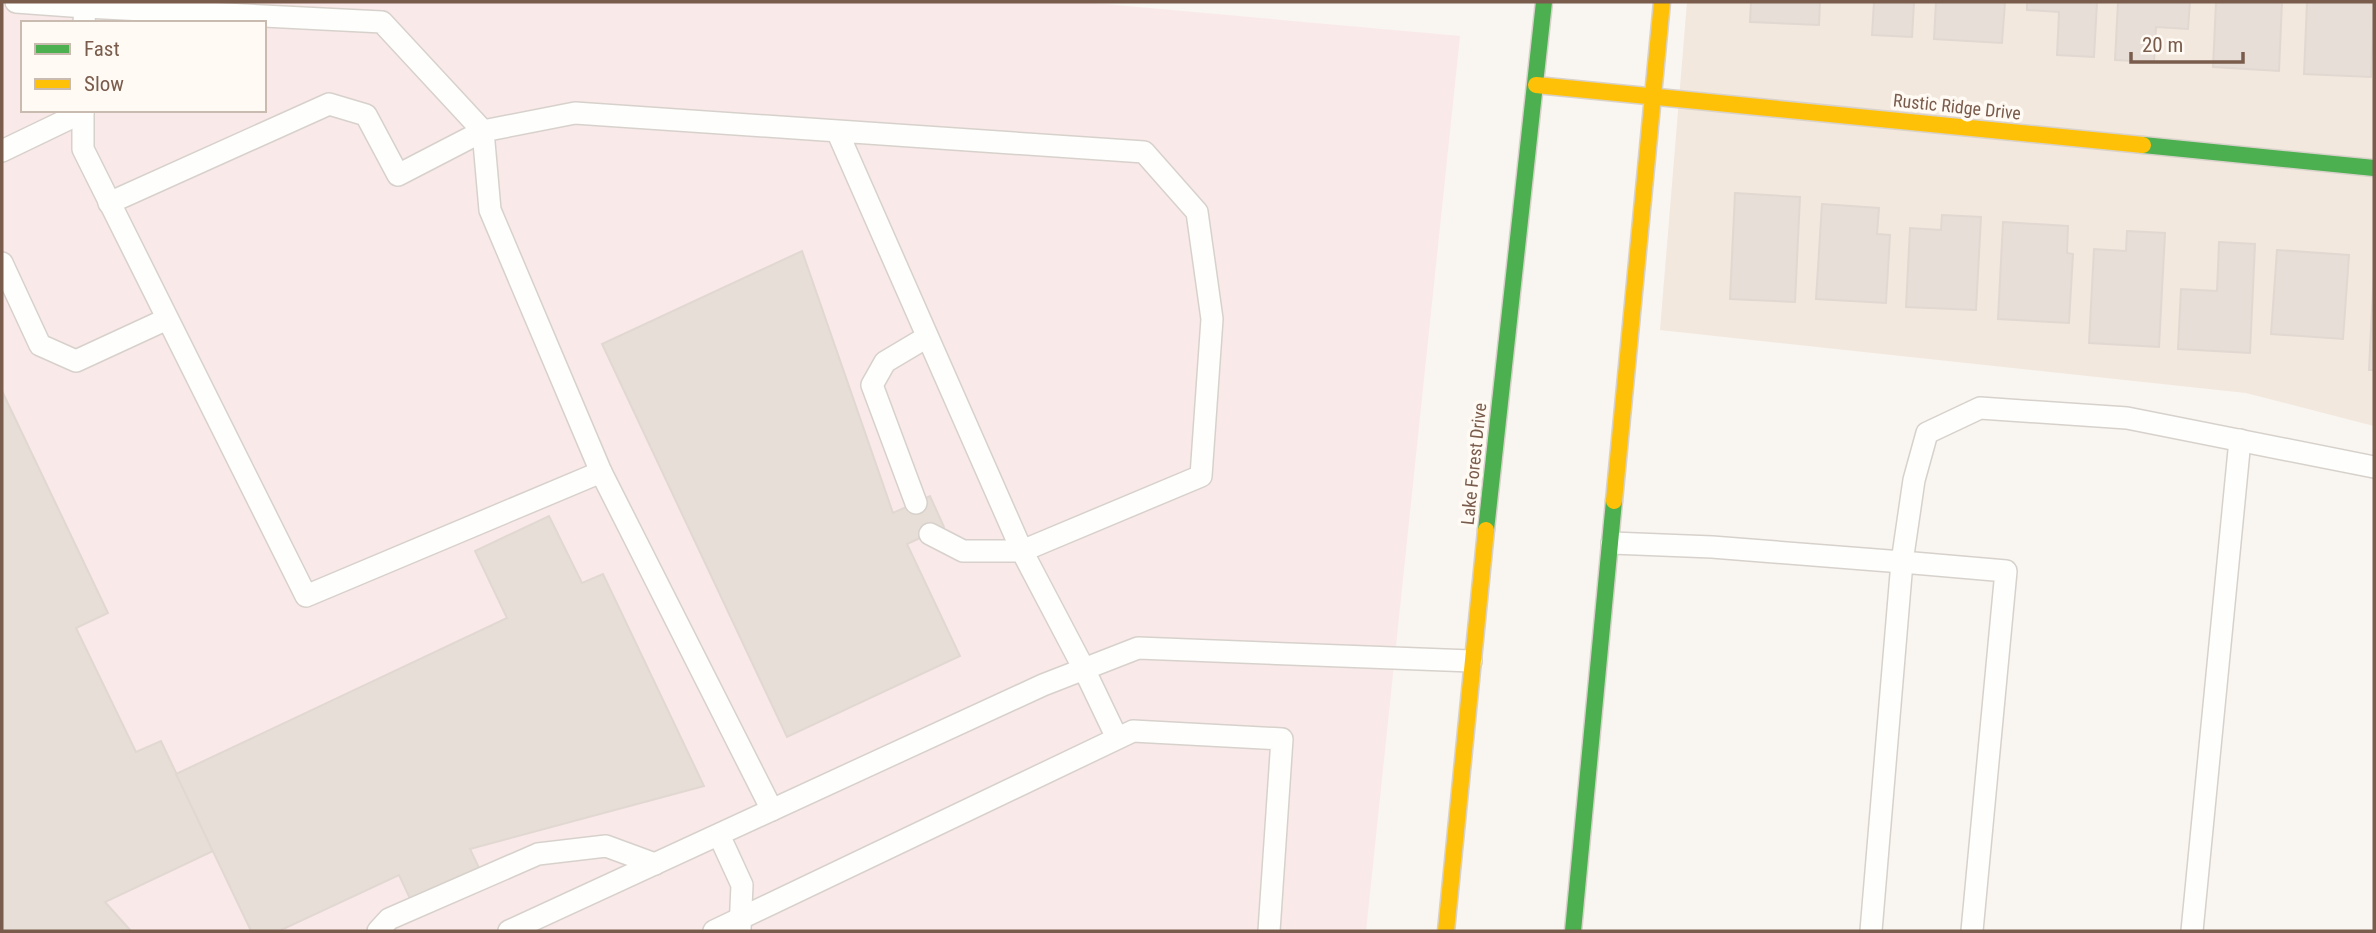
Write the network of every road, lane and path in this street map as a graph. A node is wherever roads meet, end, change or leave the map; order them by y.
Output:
1 (16, 2) edge
2 (1544, 2) edge
3 (1662, 2) edge
4 (85, 15) edge
5 (1536, 85) junction
6 (1654, 96) junction
7 (81, 112) edge
8 (83, 112) edge
9 (484, 131) junction
10 (837, 131) junction
11 (2, 151) edge
12 (2374, 168) edge
13 (110, 203) junction
14 (2, 263) edge
15 (167, 318) junction
16 (928, 337) junction
17 (2240, 440) junction
18 (2374, 467) edge
19 (601, 472) junction
20 (916, 503) dead end
21 (930, 534) dead end
22 (1612, 543) junction
23 (1022, 551) junction
24 (1902, 562) junction
25 (1471, 662) junction
26 (1084, 669) junction
27 (1117, 738) junction
28 (772, 810) junction
29 (719, 835) junction
30 (655, 864) junction
31 (740, 925) edge
32 (378, 931) edge
33 (509, 931) edge
34 (714, 931) edge
35 (1269, 931) edge
36 (1446, 931) edge
37 (1573, 931) edge
38 (1871, 931) edge
39 (1972, 931) edge
40 (2192, 931) edge

1 - 4 lane
2 - 5 main road, Lake Forest Drive
3 - 6 main road
4 - 9 lane
5 - 6 main road, Rustic Ridge Drive
5 - 25 main road, Lake Forest Drive
6 - 12 main road, Rustic Ridge Drive
6 - 22 main road
7 - 11 lane
8 - 13 lane
9 - 10 lane
9 - 13 lane
9 - 19 lane
10 - 16 lane
10 - 23 lane
13 - 15 lane
14 - 15 lane
15 - 19 lane
16 - 20 lane
16 - 23 lane
17 - 18 lane
17 - 24 lane
17 - 40 lane
19 - 28 lane
21 - 23 lane
22 - 24 lane
22 - 37 main road
23 - 26 lane
24 - 38 lane
24 - 39 lane
25 - 26 lane
25 - 36 main road, Lake Forest Drive
26 - 27 lane
26 - 28 lane
27 - 31 lane
27 - 35 lane
28 - 29 lane
29 - 30 lane
29 - 31 lane
30 - 32 lane
30 - 33 lane
31 - 34 lane

